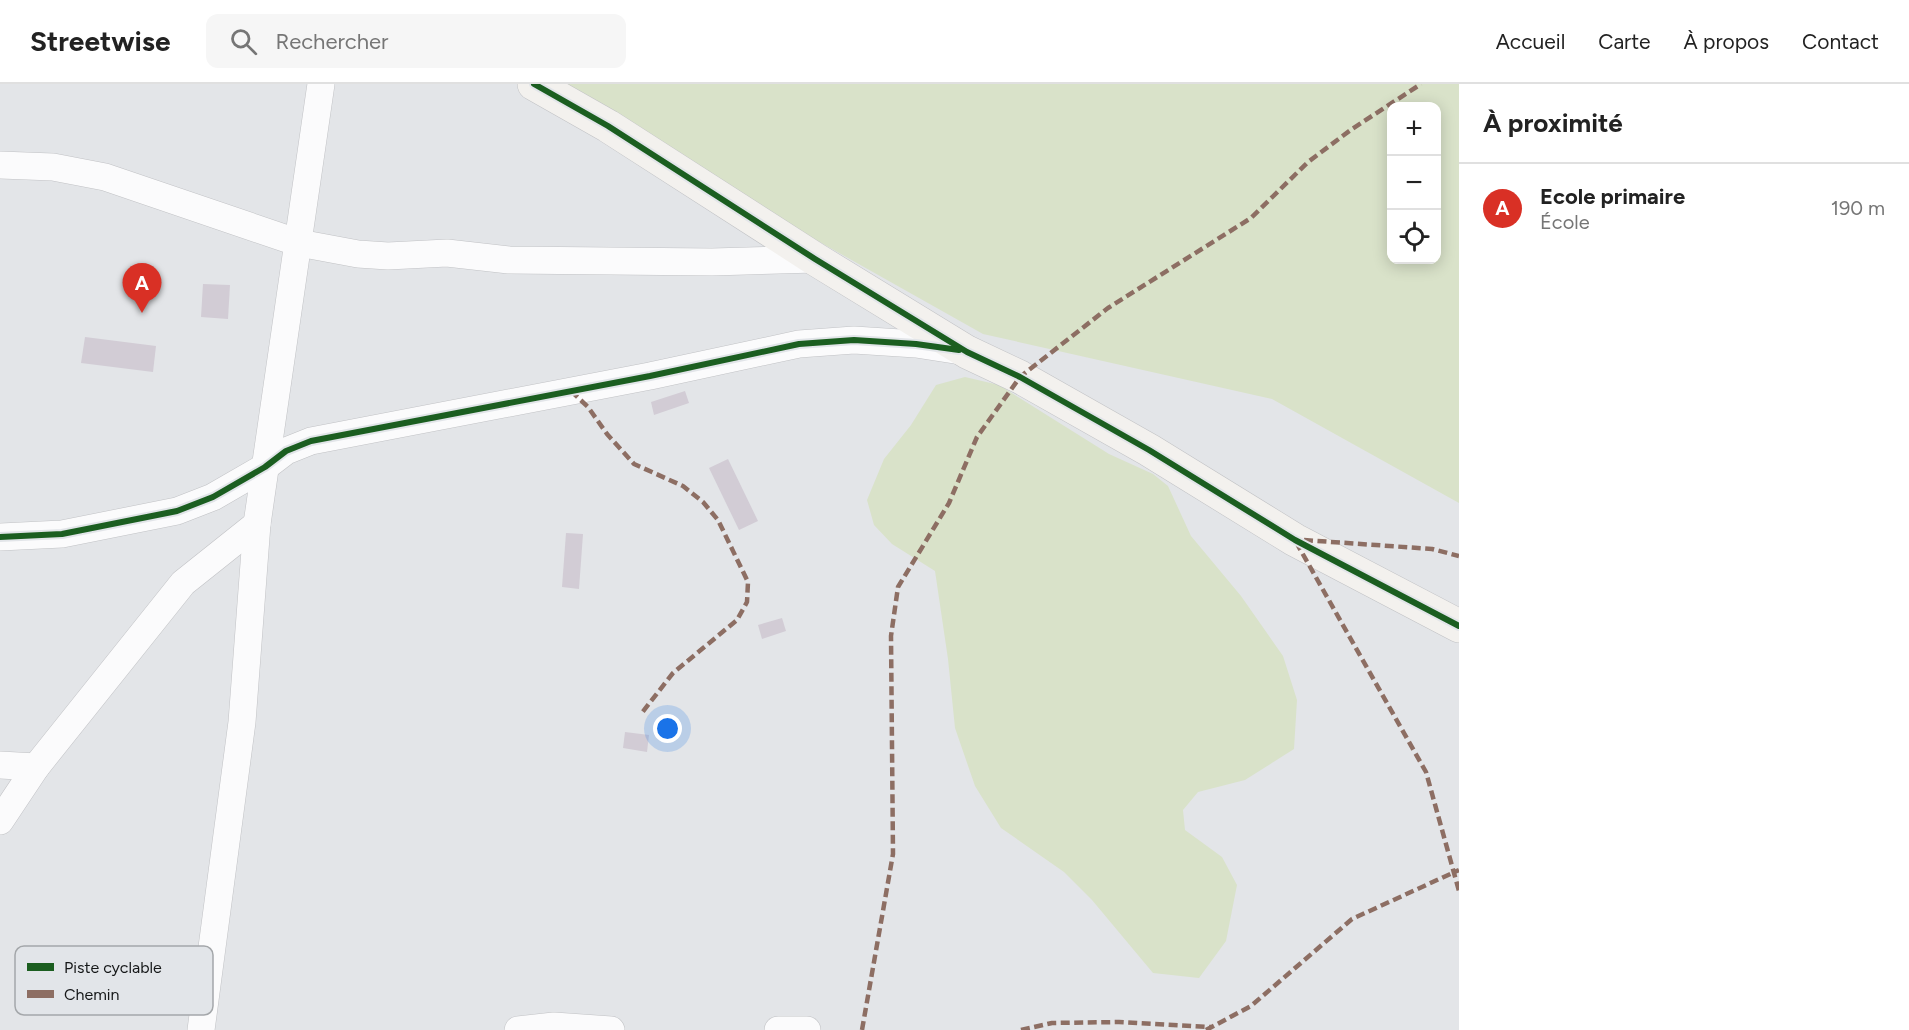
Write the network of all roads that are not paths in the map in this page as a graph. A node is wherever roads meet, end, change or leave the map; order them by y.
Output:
1 (321, 84) edge
2 (534, 84) edge
3 (0, 165) edge
4 (299, 243) junction
5 (815, 259) junction
6 (967, 351) junction
7 (265, 466) junction
8 (257, 524) junction
9 (0, 537) edge
10 (1459, 626) edge
11 (0, 765) edge
12 (36, 767) junction
13 (0, 821) edge
14 (212, 946) edge
15 (203, 1015) edge
16 (201, 1030) edge
17 (518, 1030) edge
18 (611, 1030) edge
19 (778, 1030) edge
20 (807, 1030) edge

1 - 4 street
2 - 5 street
3 - 4 street
4 - 5 street
4 - 7 street
5 - 6 street
6 - 7 street
6 - 10 street
7 - 8 street
7 - 9 street
8 - 12 street
8 - 14 street
11 - 12 street
12 - 13 street
15 - 16 street
17 - 18 street
19 - 20 street

